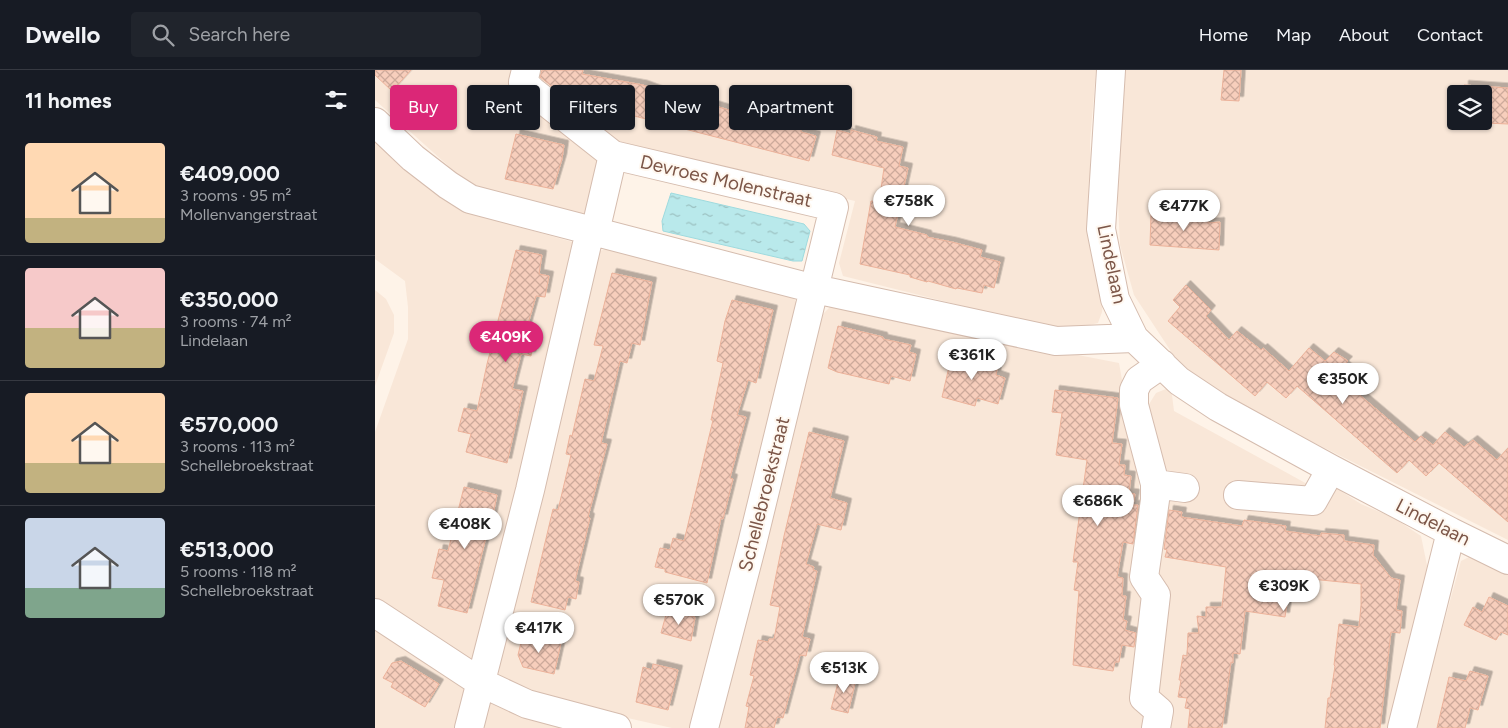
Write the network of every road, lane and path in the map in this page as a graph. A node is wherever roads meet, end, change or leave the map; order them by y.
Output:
1 (526, 70) edge
2 (1111, 70) edge
3 (375, 122) edge
4 (613, 155) junction
5 (593, 232) junction
6 (815, 289) junction
7 (1134, 338) junction
8 (1162, 364) junction
9 (1331, 468) junction
10 (1155, 484) junction
11 (1185, 488) dead end
12 (1238, 494) dead end
13 (1451, 532) junction
14 (1508, 560) edge
15 (375, 613) edge
16 (480, 682) junction
17 (469, 728) edge
18 (617, 728) edge
19 (703, 728) edge
20 (1156, 728) edge
21 (1402, 728) edge

1 - 4 street
2 - 7 street, Lindelaan
3 - 5 street
4 - 5 street
4 - 6 street, Devroes Molenstraat
5 - 6 street
5 - 16 street
6 - 7 street
6 - 19 street, Schellebroekstraat
7 - 8 street, Lindelaan
8 - 9 street, Lindelaan
8 - 10 street
9 - 12 street
9 - 13 street, Lindelaan
10 - 11 street
10 - 20 street
13 - 14 street, Lindelaan
13 - 21 street
15 - 16 street
16 - 17 street
16 - 18 street

